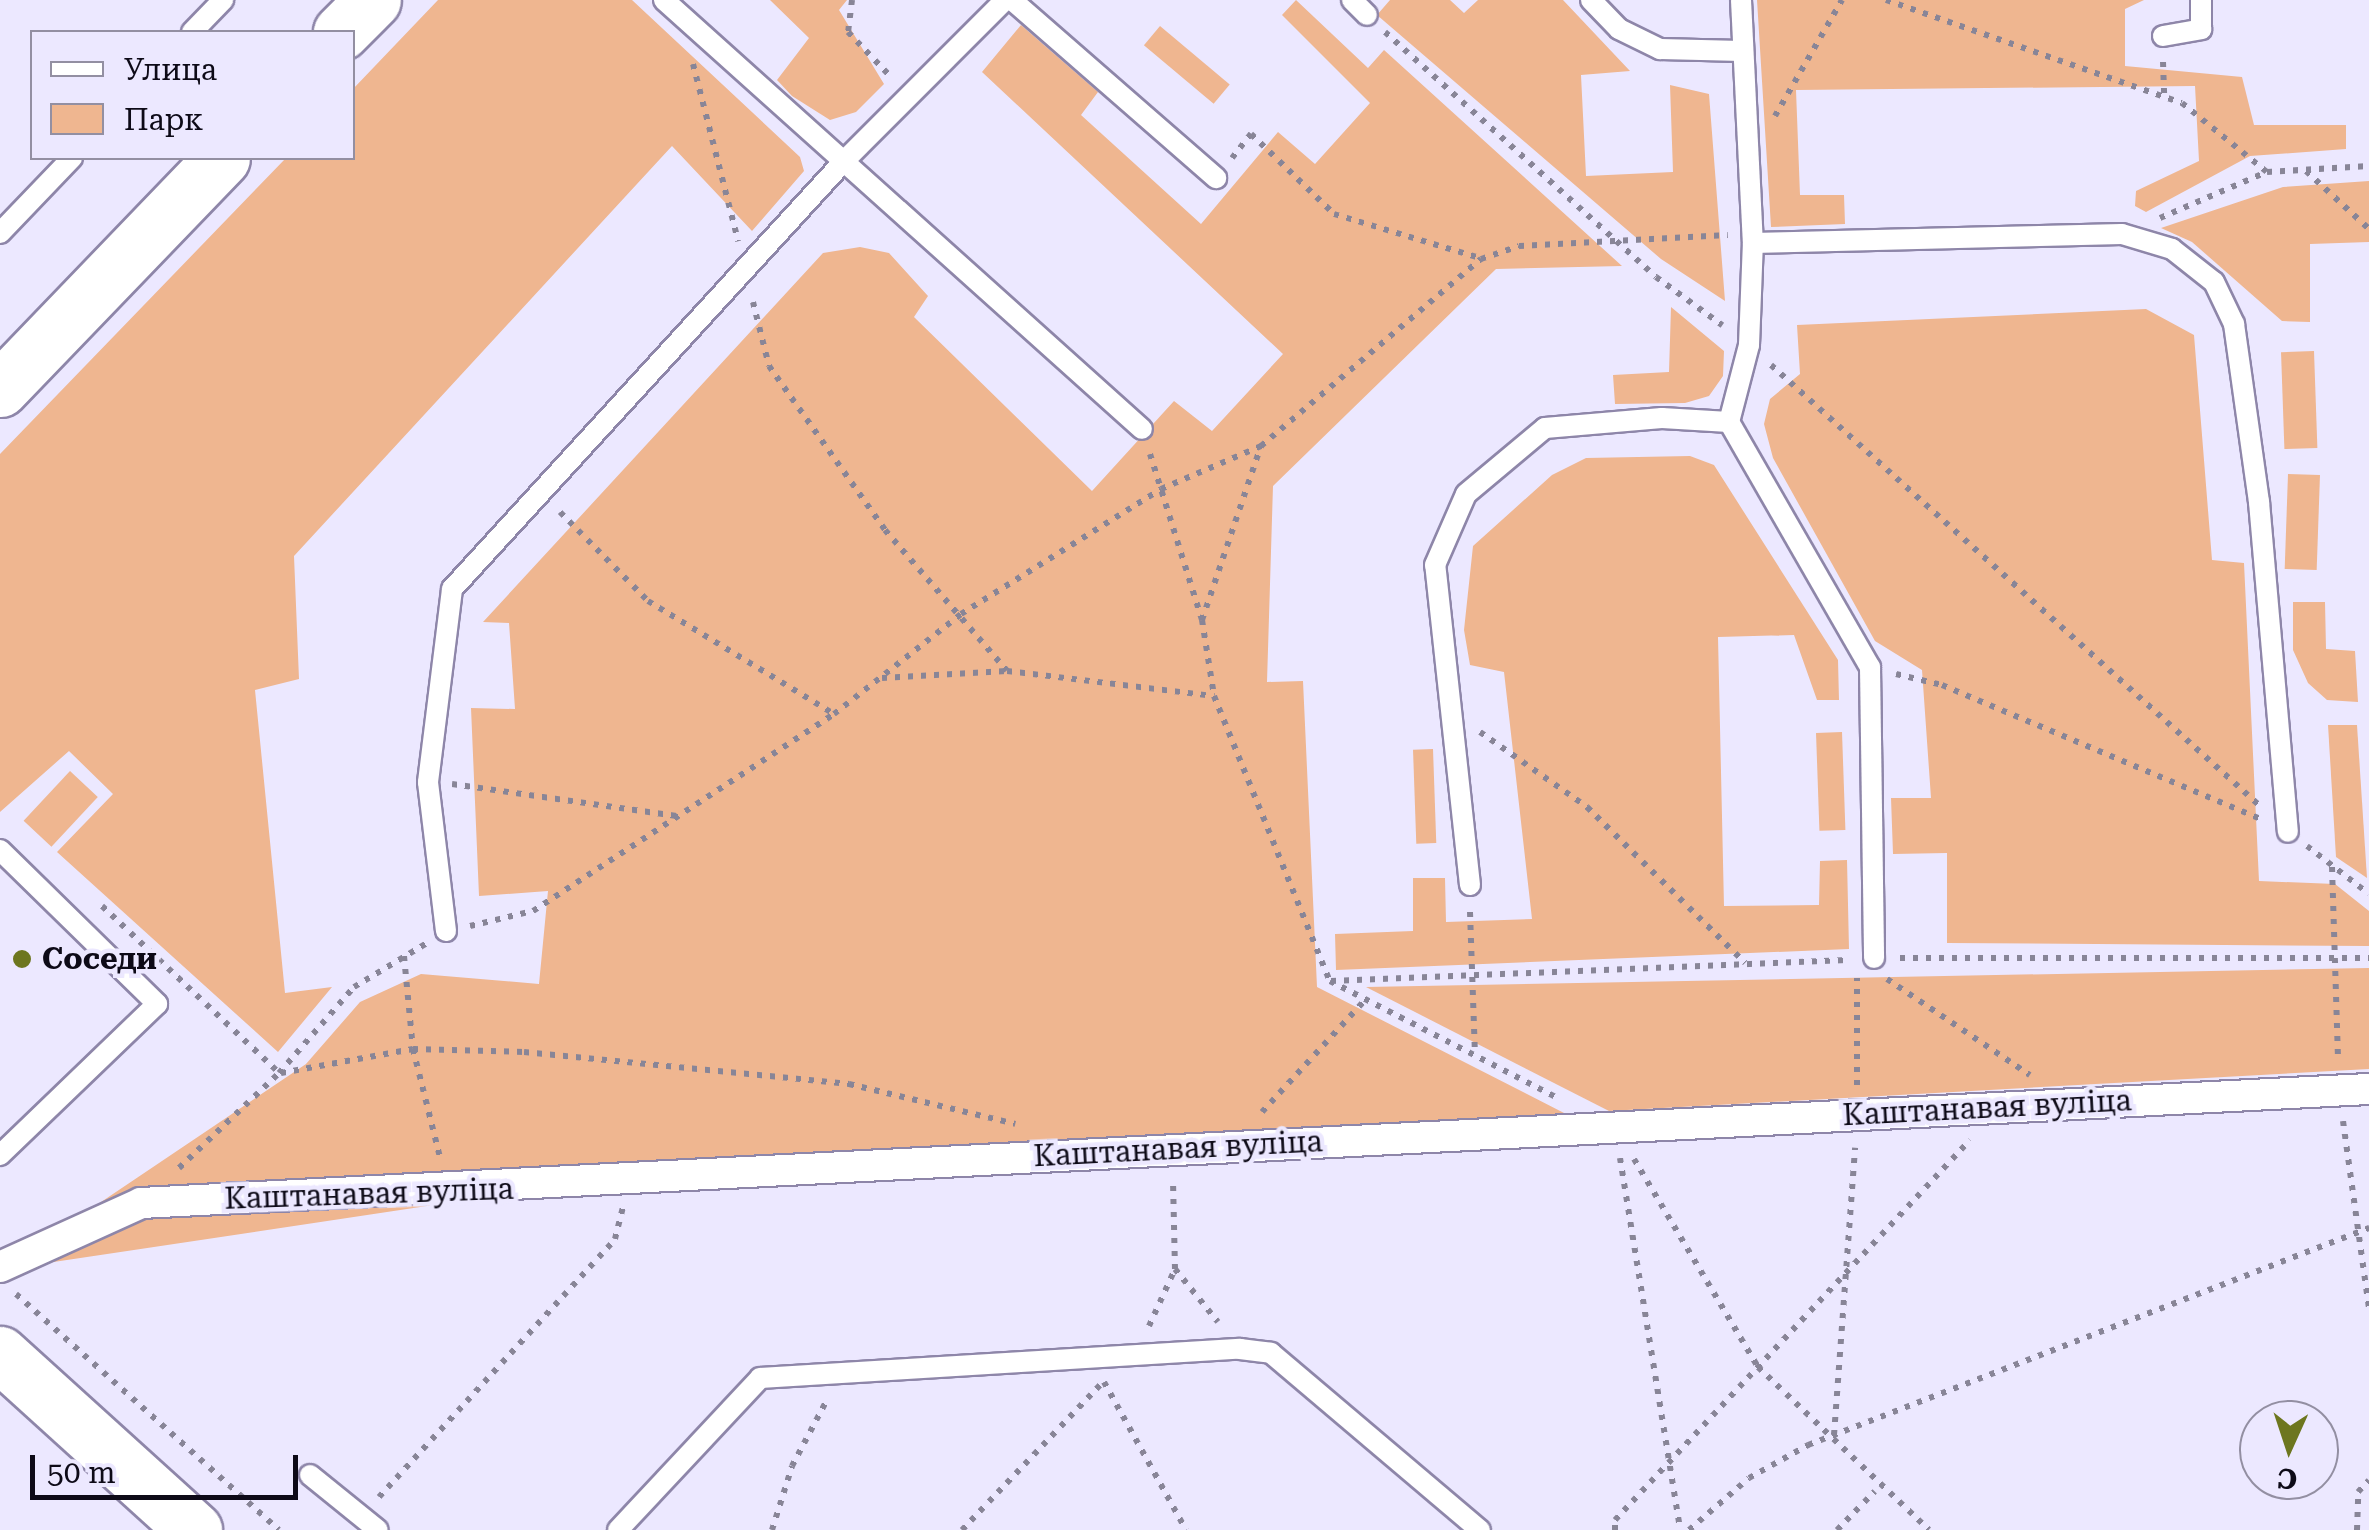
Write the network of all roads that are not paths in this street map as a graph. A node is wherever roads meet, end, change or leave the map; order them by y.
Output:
1 (223, 0) edge
2 (372, 0) edge
3 (664, 0) edge
4 (1008, 0) edge
5 (1590, 0) edge
6 (1741, 0) edge
7 (2201, 0) edge
8 (194, 30) edge
9 (344, 30) edge
10 (2163, 36) dead end
11 (1742, 51) junction
12 (70, 160) edge
13 (220, 160) edge
14 (844, 161) junction
15 (1216, 178) road end
16 (0, 233) edge
17 (1753, 243) junction
18 (0, 389) edge
19 (1729, 422) junction
20 (1142, 429) road end
21 (2288, 832) road end
22 (0, 850) edge
23 (1470, 885) road end
24 (446, 931) road end
25 (1868, 963) road end
26 (2369, 1089) edge
27 (0, 1155) edge
28 (0, 1267) edge
29 (0, 1354) edge
30 (310, 1475) dead end
31 (194, 1530) edge
32 (378, 1530) edge
33 (618, 1530) edge
34 (1480, 1530) edge

1 - 8 lane
2 - 9 main road
3 - 14 lane
4 - 14 lane
4 - 15 lane
5 - 11 lane
6 - 11 lane
7 - 10 lane
11 - 17 lane
12 - 16 lane
13 - 18 main road
14 - 20 lane
14 - 24 lane
17 - 19 lane
17 - 21 lane
19 - 23 lane
19 - 25 lane
22 - 27 lane
26 - 28 street, Каштанавая вуліца
29 - 31 main road
30 - 32 lane
33 - 34 lane

